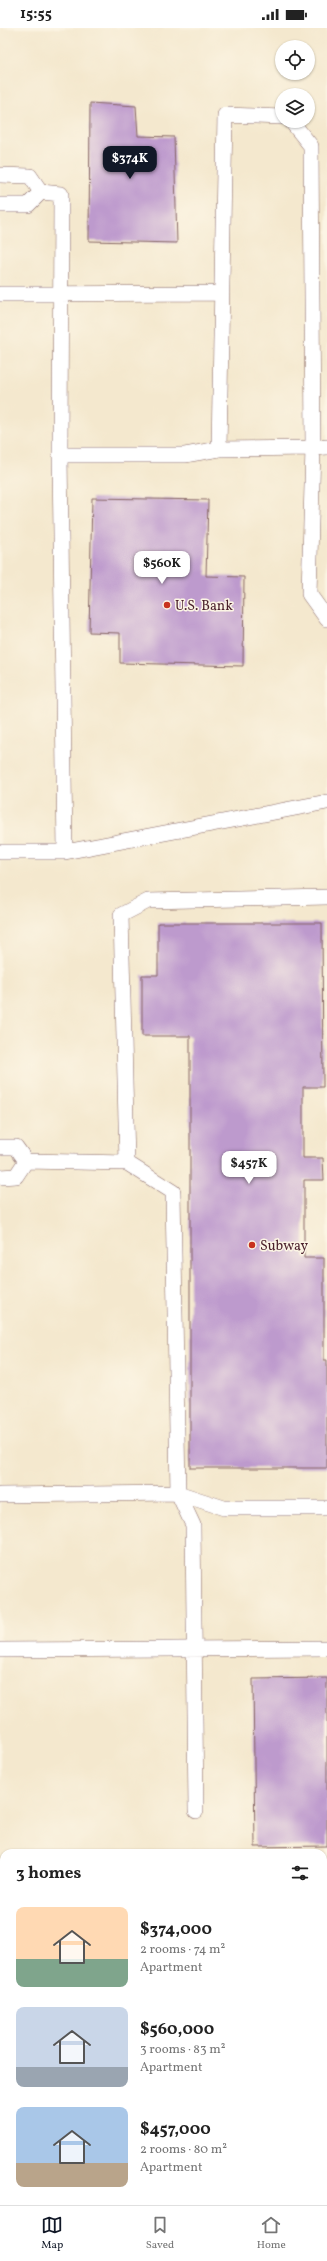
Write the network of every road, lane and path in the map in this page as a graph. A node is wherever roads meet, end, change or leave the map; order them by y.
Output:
1 (275, 117) edge
2 (298, 128) edge
3 (0, 175) edge
4 (41, 192) junction
5 (0, 205) edge
6 (61, 293) junction
7 (222, 293) junction
8 (0, 294) edge
9 (320, 448) edge
10 (219, 449) junction
11 (60, 455) junction
12 (327, 618) edge
13 (327, 802) edge
14 (0, 852) edge
15 (65, 852) junction
16 (327, 897) edge
17 (0, 1147) edge
18 (26, 1161) junction
19 (127, 1163) junction
20 (0, 1177) edge
21 (178, 1493) junction
22 (0, 1495) edge
23 (327, 1508) edge
24 (194, 1647) junction
25 (327, 1648) edge
26 (0, 1650) edge
27 (196, 1811) dead end

1 - 7 lane
2 - 9 lane
3 - 4 lane
4 - 5 lane
4 - 6 lane
6 - 7 lane
6 - 8 lane
6 - 11 lane
7 - 10 lane
9 - 10 lane
9 - 12 lane
10 - 11 lane
11 - 15 lane
13 - 15 lane
14 - 15 lane
16 - 19 lane
17 - 18 lane
18 - 19 lane
18 - 20 lane
19 - 21 lane
21 - 22 lane
21 - 23 lane
21 - 24 lane
24 - 25 lane
24 - 26 lane
24 - 27 lane

